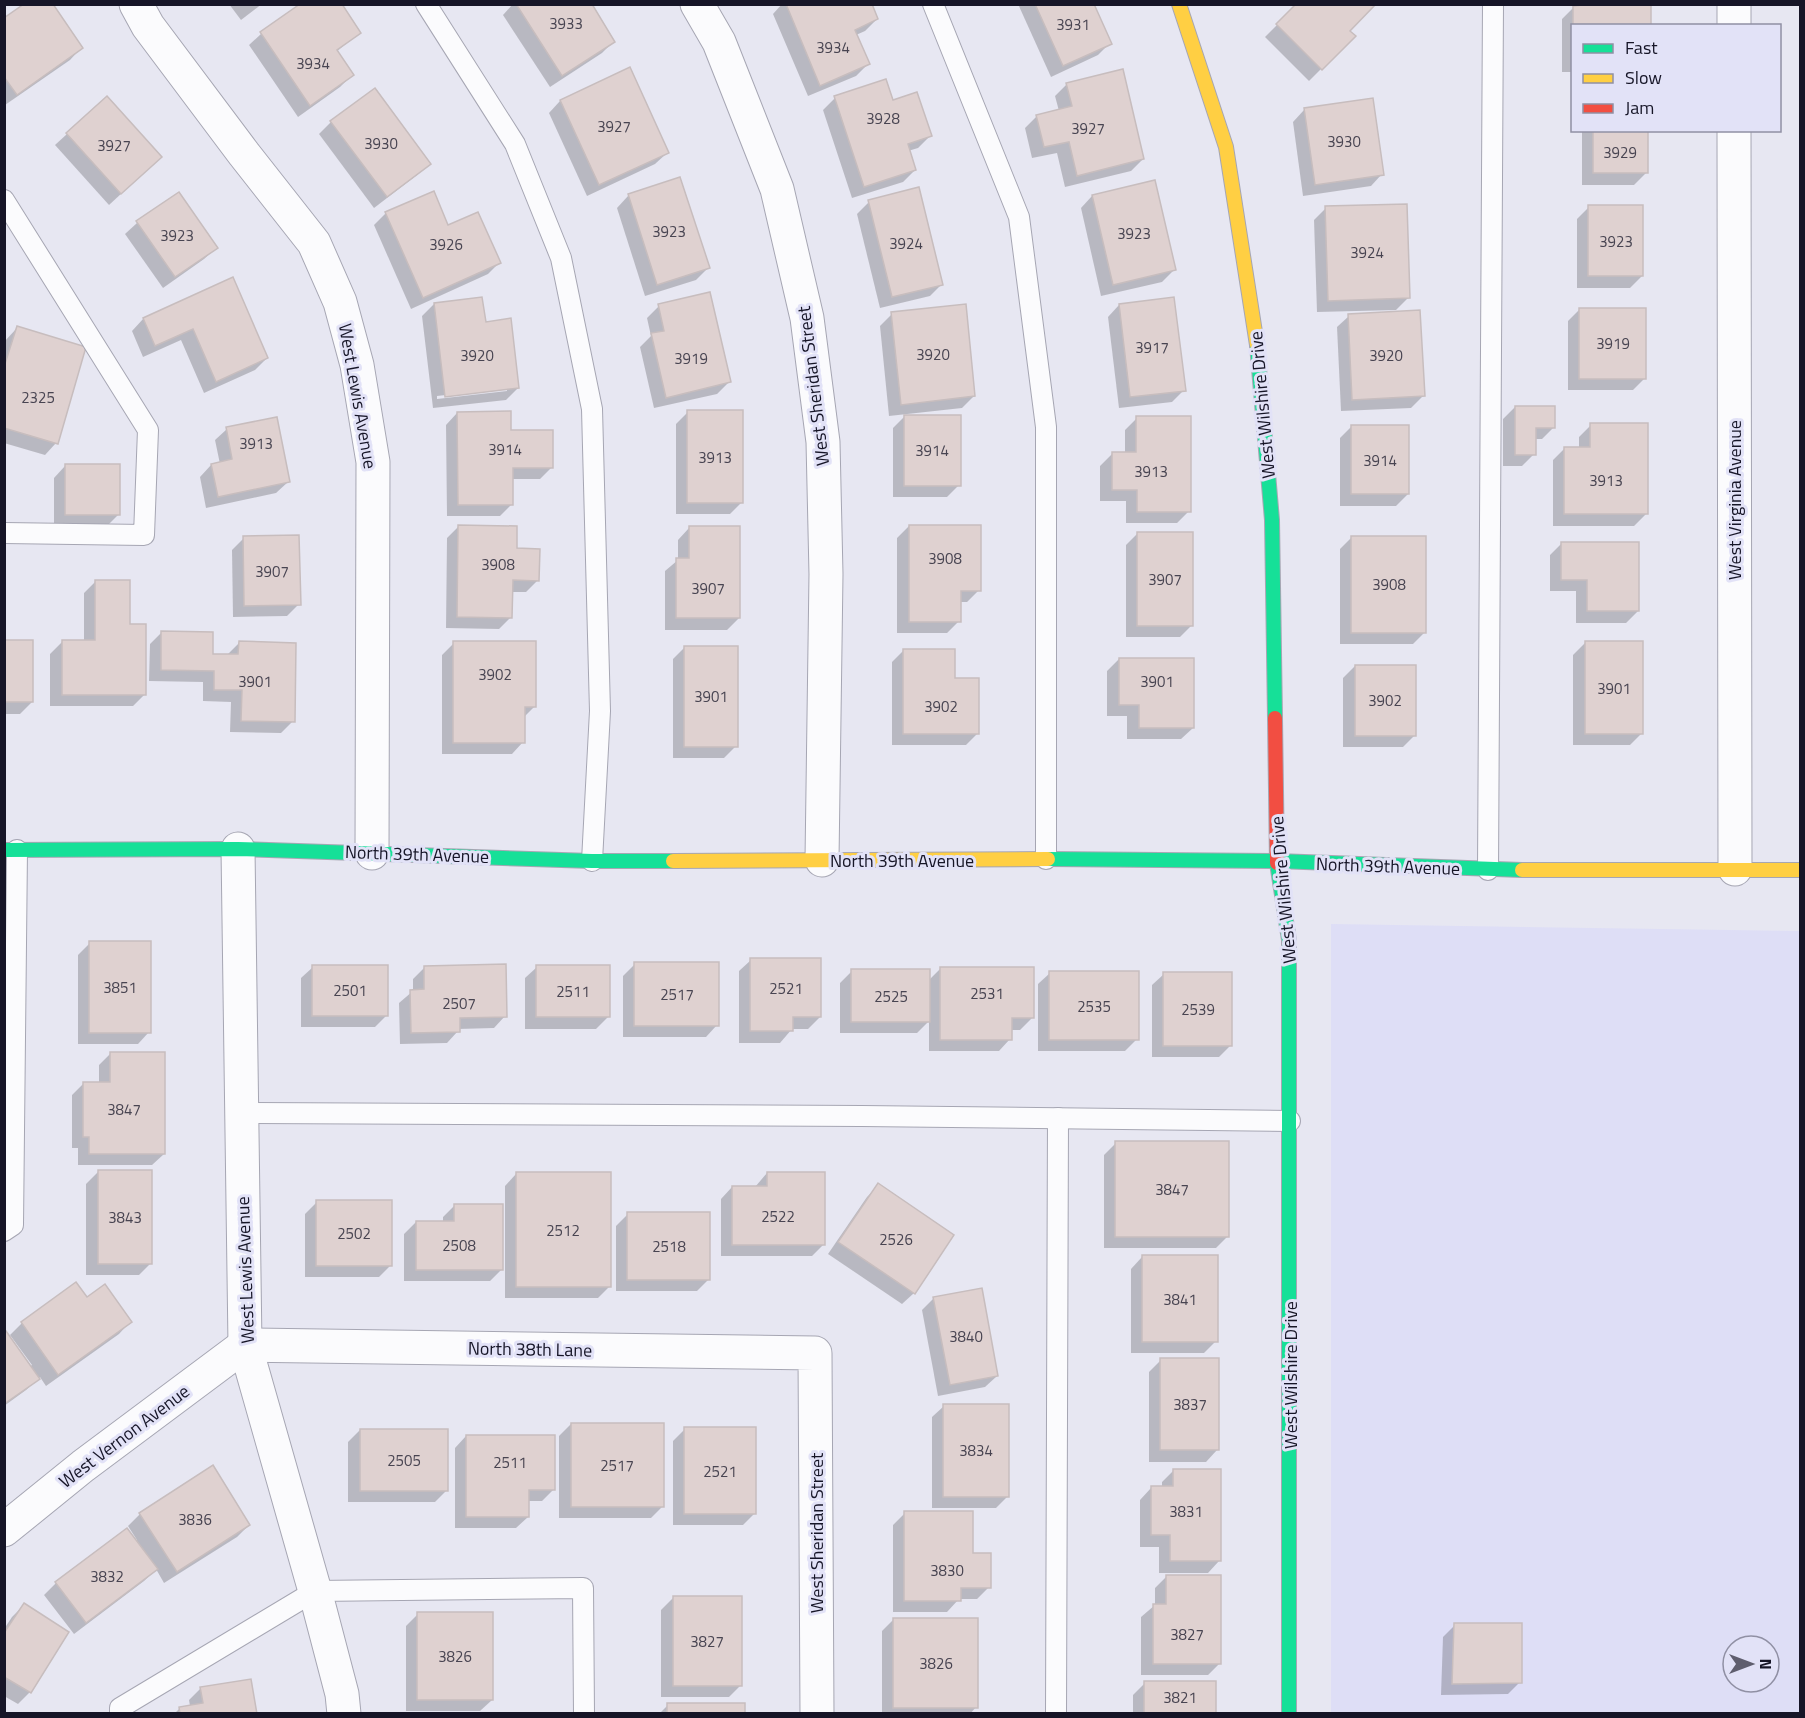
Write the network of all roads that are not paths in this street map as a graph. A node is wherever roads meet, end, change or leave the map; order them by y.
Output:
1 (136, 4) edge
2 (426, 4) edge
3 (697, 4) edge
4 (933, 4) edge
5 (1179, 4) edge
6 (1493, 4) edge
7 (1734, 4) edge
8 (1734, 24) edge
9 (1734, 132) edge
10 (4, 200) edge
11 (4, 533) edge
12 (238, 849) junction
13 (10, 850) edge
14 (372, 853) junction
15 (1046, 859) junction
16 (822, 860) junction
17 (592, 861) junction
18 (1277, 861) junction
19 (1735, 869) junction
20 (1488, 870) junction
21 (1800, 870) edge
22 (242, 1113) junction
23 (1058, 1118) junction
24 (1290, 1121) junction
25 (4, 1231) edge
26 (245, 1345) junction
27 (815, 1353) joint
28 (4, 1530) edge
29 (315, 1591) junction
30 (120, 1713) edge
31 (344, 1713) edge
32 (584, 1713) edge
33 (817, 1713) edge
34 (1056, 1713) edge
35 (1289, 1713) edge

1 - 14 street, West Lewis Avenue
2 - 17 lane
3 - 16 street, West Sheridan Street
4 - 15 lane
5 - 18 street, West Wilshire Drive
6 - 20 lane
7 - 8 street
9 - 19 street, West Virginia Avenue
10 - 11 lane
12 - 13 street, North 39th Avenue
12 - 14 street, North 39th Avenue
12 - 22 street, West Lewis Avenue
13 - 25 lane
14 - 17 street, North 39th Avenue
15 - 16 street, North 39th Avenue
15 - 18 street, North 39th Avenue
16 - 17 street, North 39th Avenue
18 - 20 street, North 39th Avenue
18 - 24 street, West Wilshire Drive
19 - 20 street, North 39th Avenue
19 - 21 street, North 39th Avenue
22 - 23 lane
22 - 26 street, West Lewis Avenue
23 - 24 lane
23 - 34 lane
24 - 35 street, West Wilshire Drive
26 - 27 street, North 38th Lane
26 - 28 street, West Vernon Avenue
26 - 29 street, West Lewis Avenue
27 - 33 street, West Sheridan Street
29 - 30 lane
29 - 31 street, West Lewis Avenue
29 - 32 lane

